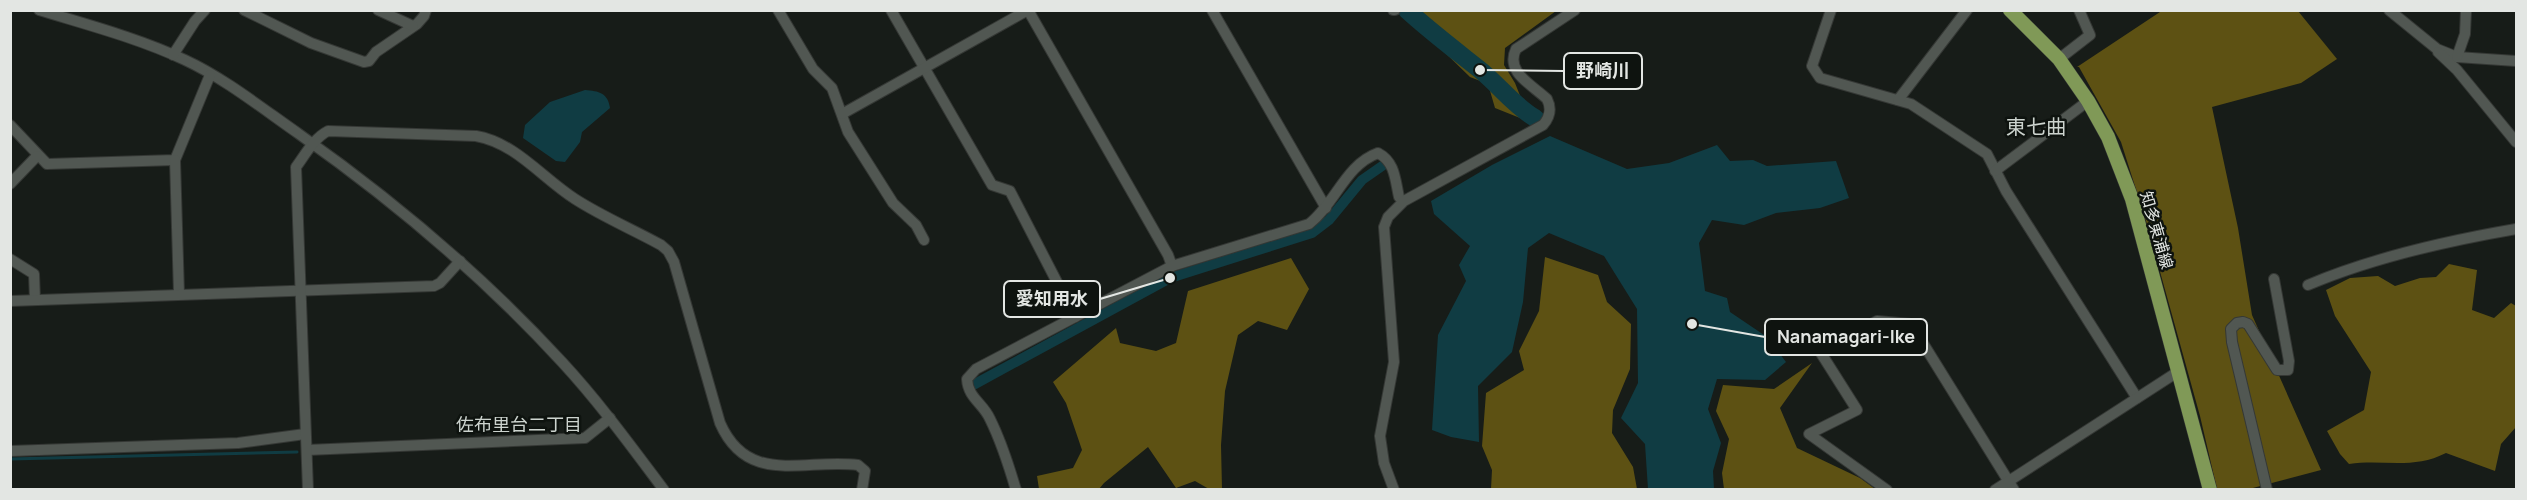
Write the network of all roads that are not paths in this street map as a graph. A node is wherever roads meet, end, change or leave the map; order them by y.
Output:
1 (39, 10) edge
2 (205, 10) edge
3 (244, 10) edge
4 (378, 10) edge
5 (426, 10) edge
6 (778, 10) edge
7 (891, 10) edge
8 (1028, 10) edge
9 (1212, 10) edge
10 (1575, 10) edge
11 (1831, 10) edge
12 (1966, 10) edge
13 (2010, 10) edge
14 (2079, 10) edge
15 (2389, 10) edge
16 (2466, 10) edge
17 (413, 26) junction
18 (2437, 49) junction
19 (173, 55) junction
20 (2457, 57) junction
21 (2059, 59) junction
22 (2517, 62) edge
23 (924, 69) junction
24 (210, 75) junction
25 (1898, 100) junction
26 (2088, 100) junction
27 (842, 114) junction
28 (10, 125) edge
29 (2517, 142) edge
30 (313, 144) junction
31 (37, 156) junction
32 (175, 160) junction
33 (1995, 171) junction
34 (10, 184) edge
35 (1398, 197) dead end
36 (1326, 208) junction
37 (2517, 229) edge
38 (924, 240) dead end
39 (10, 259) edge
40 (460, 261) junction
41 (1172, 266) junction
42 (2274, 279) dead end
43 (2308, 285) dead end
44 (300, 291) junction
45 (179, 294) junction
46 (35, 300) junction
47 (10, 301) edge
48 (1075, 317) junction
49 (2179, 372) junction
50 (2137, 398) junction
51 (610, 418) junction
52 (306, 434) junction
53 (307, 450) junction
54 (10, 451) edge
55 (2011, 485) edge
56 (308, 489) edge
57 (664, 489) edge
58 (862, 489) edge
59 (1016, 489) edge
60 (1394, 489) edge
61 (1887, 489) edge
62 (1995, 489) edge
63 (2210, 489) edge
64 (2267, 489) edge

1 - 19 street
2 - 19 street
3 - 17 street
4 - 17 street
5 - 17 street
6 - 27 street
7 - 23 street
8 - 23 street
8 - 41 street
9 - 36 street
10 - 60 street
11 - 25 street
12 - 25 street
13 - 21 main road, 知多東浦線
14 - 21 street
15 - 18 street
16 - 20 street
18 - 20 street
18 - 29 street
19 - 24 street
20 - 22 street
21 - 26 main road, 知多東浦線
23 - 27 street
23 - 48 street
24 - 30 street
24 - 32 street
25 - 33 street
26 - 33 street
26 - 49 main road, 知多東浦線
27 - 38 street
28 - 31 street
30 - 40 street
30 - 44 street
30 - 58 street
31 - 32 street
31 - 34 street
32 - 45 street
33 - 50 street
35 - 36 street
36 - 41 street
37 - 43 street
39 - 46 street
40 - 44 street
40 - 51 street
41 - 48 street
42 - 64 street
44 - 45 street
44 - 52 street
45 - 46 street
46 - 47 street
48 - 59 street
49 - 50 street
49 - 63 main road, 知多東浦線
50 - 55 street
51 - 53 street
51 - 57 street
52 - 53 street
52 - 54 street
53 - 56 street
55 - 61 street
55 - 62 street

